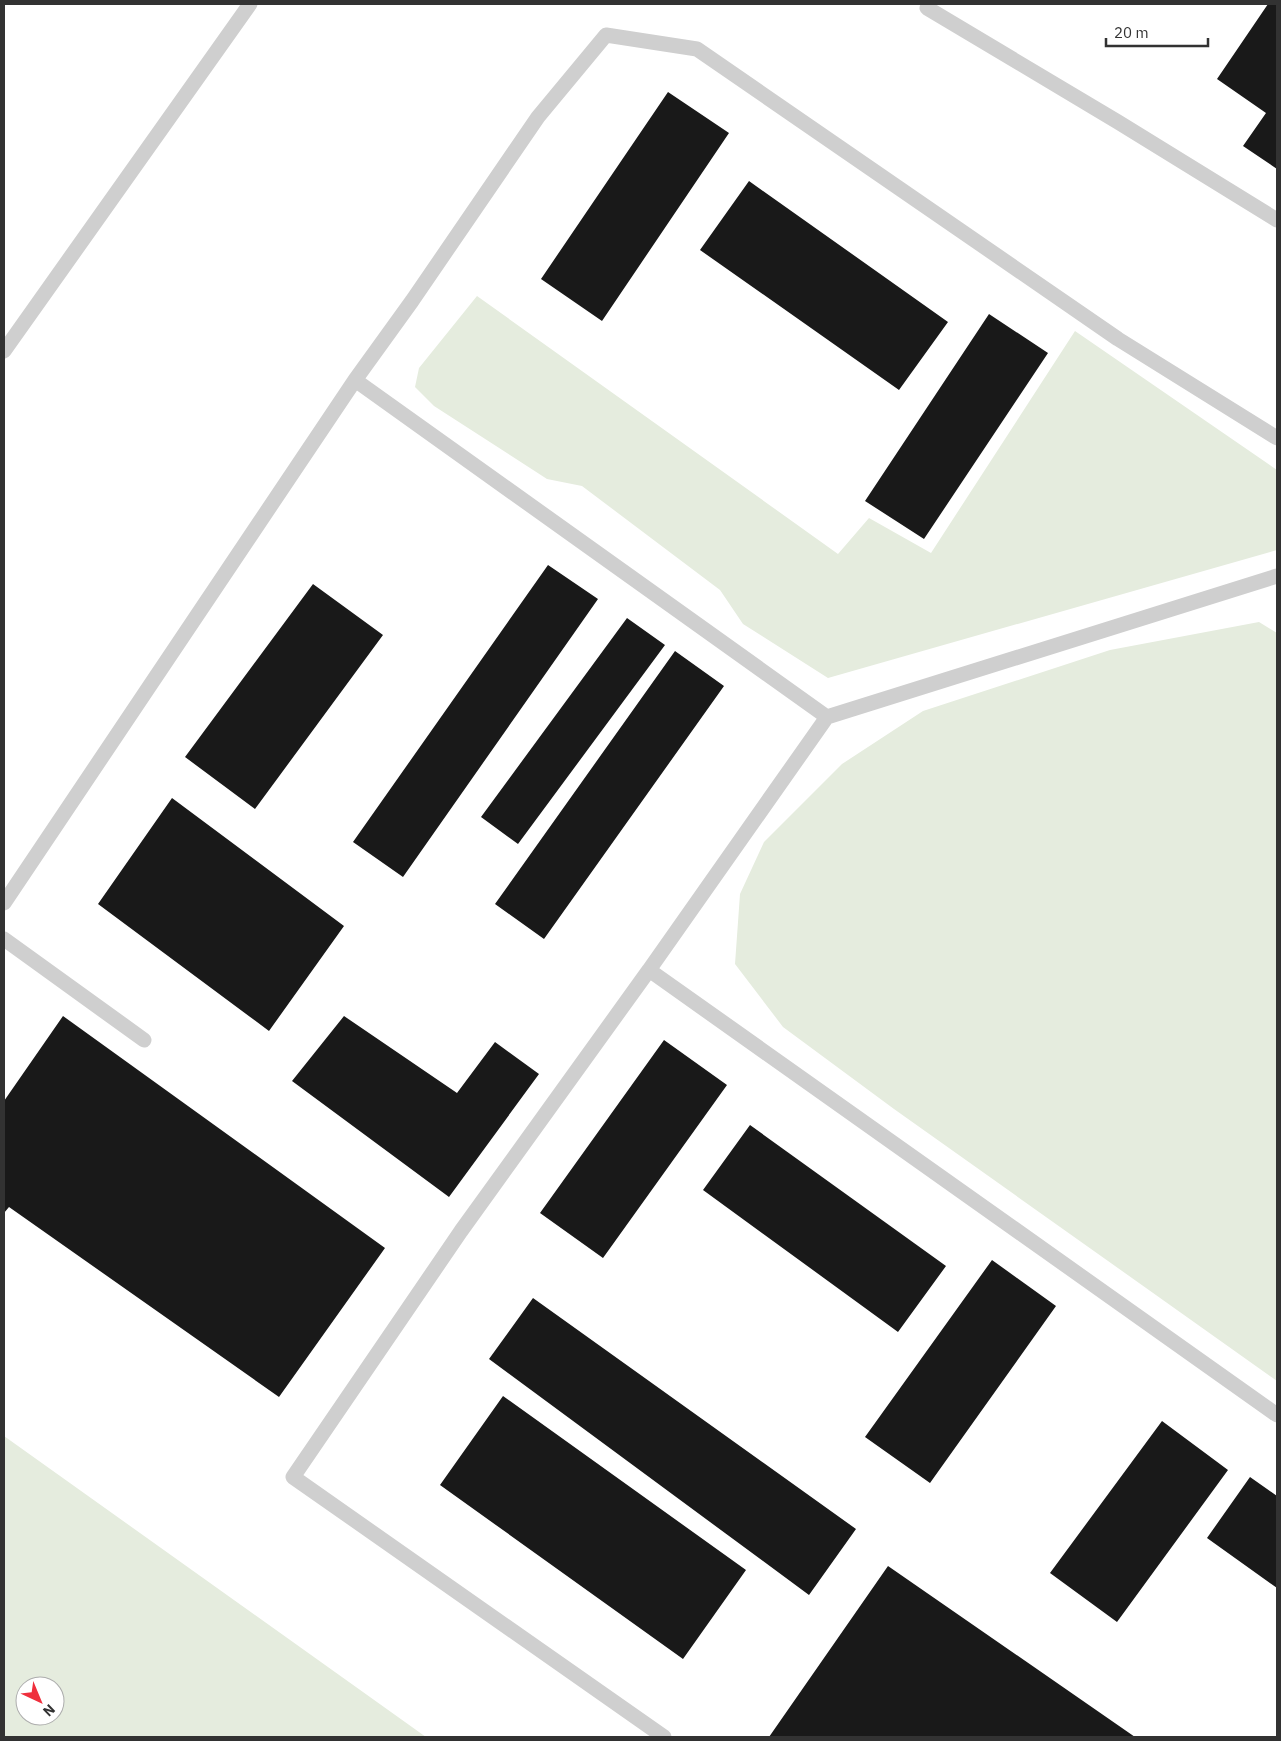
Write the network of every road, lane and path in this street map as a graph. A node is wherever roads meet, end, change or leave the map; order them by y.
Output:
1 (250, 4) edge
2 (927, 8) dead end
3 (1277, 220) edge
4 (4, 352) edge
5 (354, 380) junction
6 (1277, 438) edge
7 (1277, 576) edge
8 (827, 717) junction
9 (4, 903) edge
10 (4, 939) edge
11 (650, 970) junction
12 (144, 1040) dead end
13 (1277, 1414) edge
14 (664, 1737) edge

1 - 4 lane
2 - 3 lane
5 - 6 lane
5 - 8 lane
5 - 9 lane
7 - 8 lane
8 - 11 lane
10 - 12 lane
11 - 13 lane
11 - 14 lane

